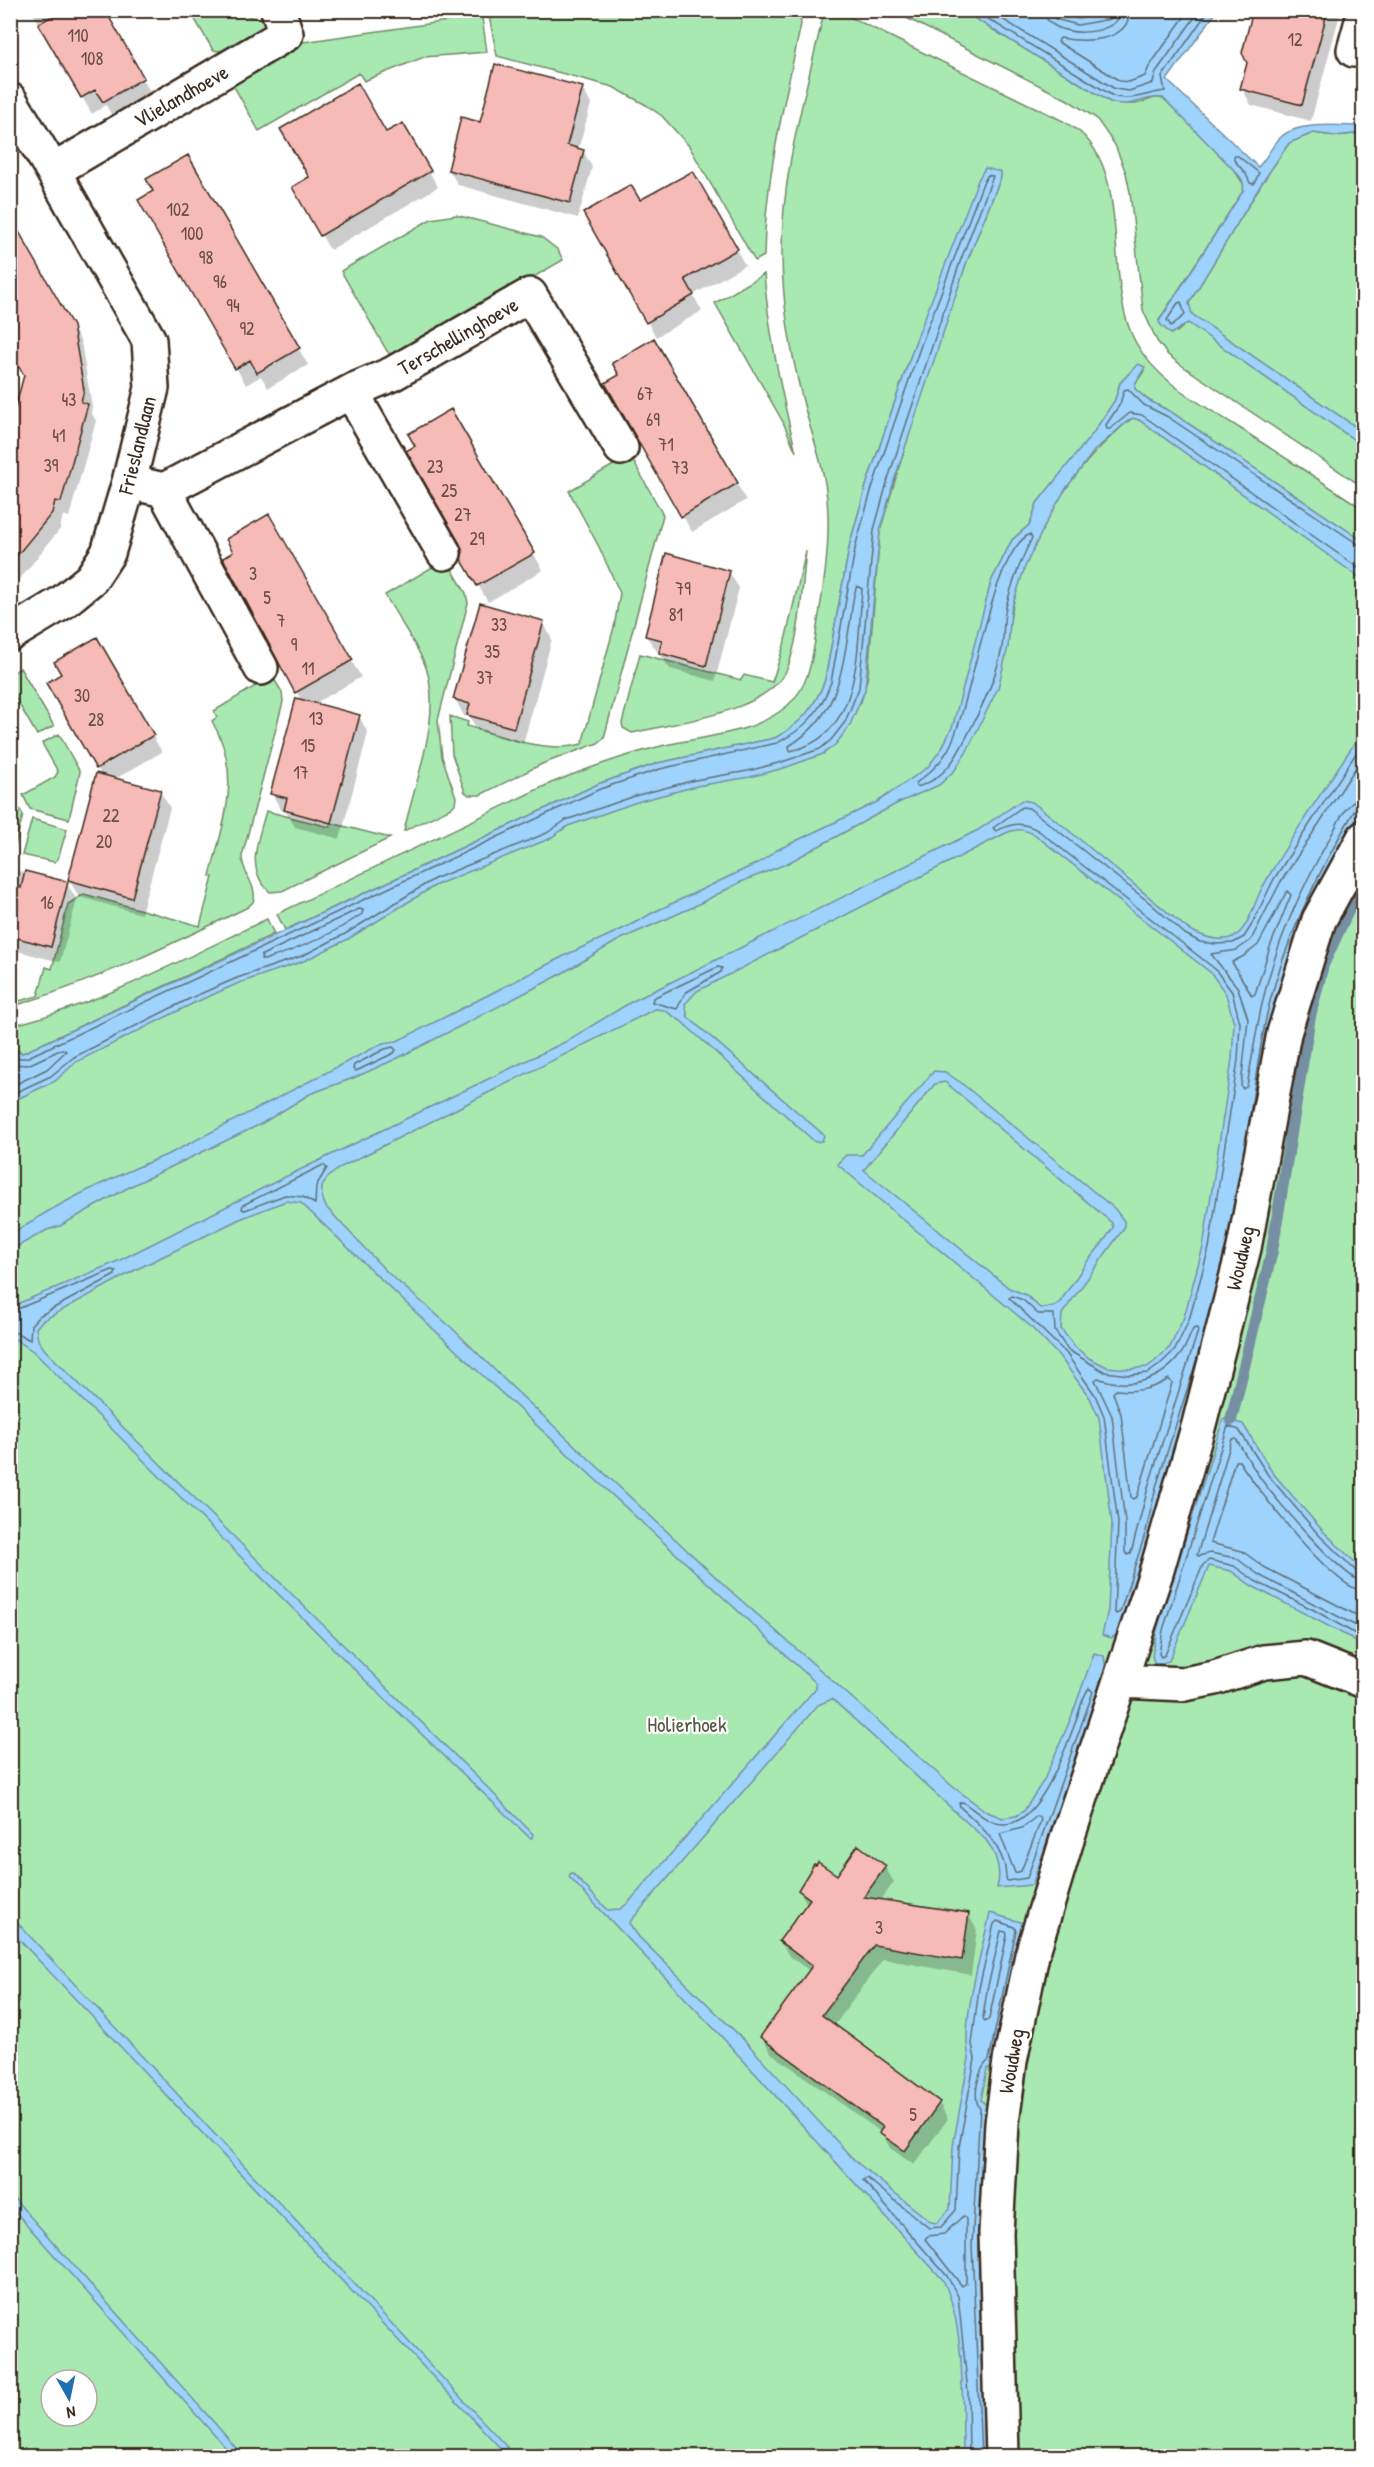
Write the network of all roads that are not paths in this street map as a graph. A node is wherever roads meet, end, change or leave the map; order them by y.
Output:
1 (278, 10) edge
2 (1364, 14) edge
3 (1354, 50) dead end
4 (10, 100) edge
5 (53, 171) junction
6 (354, 390) junction
7 (621, 448) dead end
8 (129, 482) junction
9 (165, 490) junction
10 (444, 553) dead end
11 (10, 634) edge
12 (261, 668) dead end
13 (1364, 838) edge
14 (1120, 1681) junction
15 (1364, 1681) edge
16 (1002, 2457) edge

1 - 5 street, Vlielandhoeve
2 - 3 street
4 - 5 street, Frieslandlaan
5 - 8 street, Frieslandlaan
6 - 7 street, Terschellinghoeve
6 - 9 street, Terschellinghoeve
6 - 10 street
8 - 9 street
8 - 11 street, Frieslandlaan
9 - 12 street
13 - 14 street, Woudweg
14 - 15 street
14 - 16 street, Woudweg

